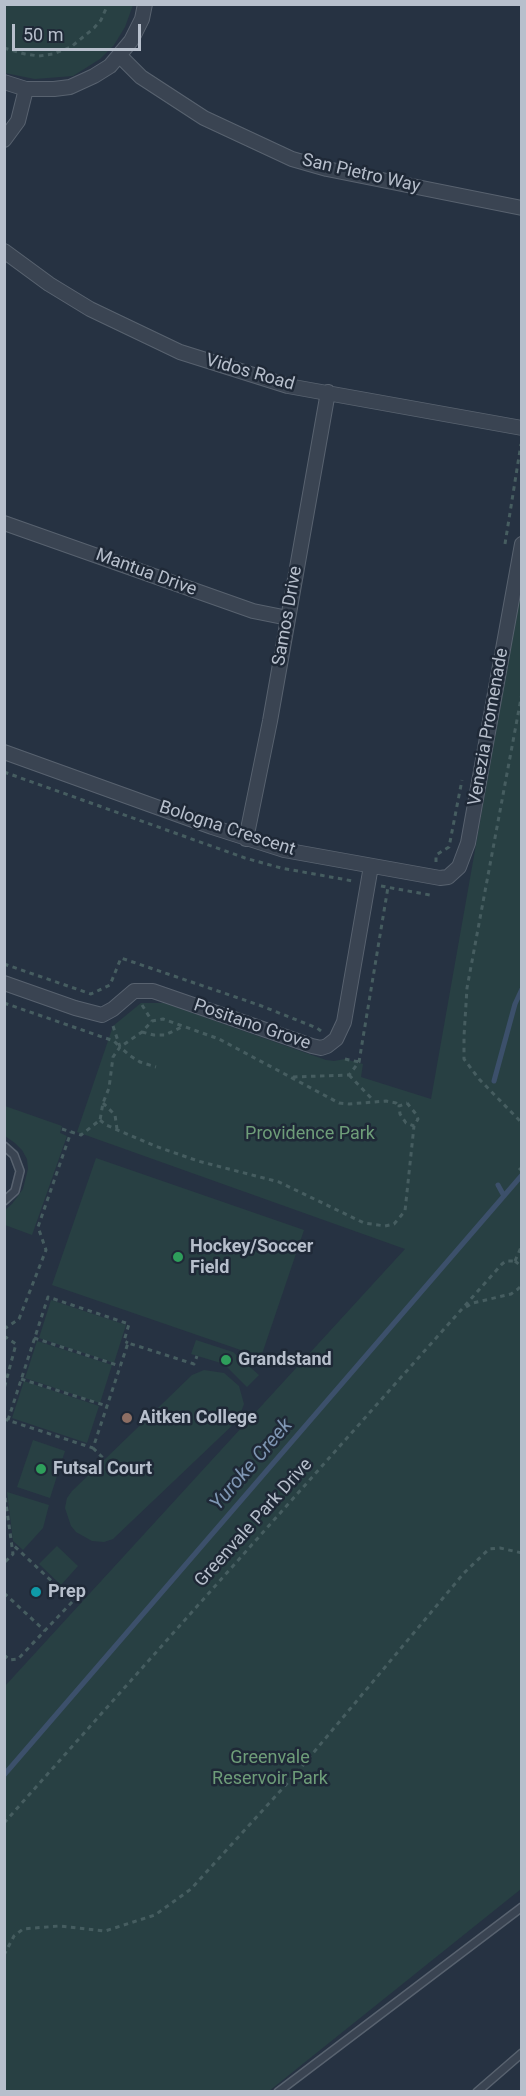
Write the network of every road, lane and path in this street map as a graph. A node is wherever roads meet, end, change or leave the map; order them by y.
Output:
1 (108, 4) edge
2 (145, 4) edge
3 (4, 48) edge
4 (120, 56) junction
5 (4, 82) edge
6 (26, 89) junction
7 (4, 140) edge
8 (522, 208) edge
9 (4, 250) edge
10 (328, 392) junction
11 (522, 428) edge
12 (522, 440) edge
13 (4, 523) edge
14 (522, 544) edge
15 (504, 551) dead end
16 (288, 618) junction
17 (522, 693) edge
18 (4, 752) edge
19 (462, 779) dead end
20 (246, 839) junction
21 (436, 864) dead end
22 (371, 866) junction
23 (456, 872) joint
24 (431, 887) dead end
25 (4, 964) edge
26 (4, 983) edge
27 (100, 989) junction
28 (98, 995) dead end
29 (4, 1003) edge
30 (141, 1003) dead end
31 (108, 1013) junction
32 (152, 1021) junction
33 (184, 1026) junction
34 (142, 1032) junction
35 (322, 1032) dead end
36 (120, 1047) junction
37 (345, 1059) dead end
38 (358, 1062) junction
39 (156, 1067) dead end
40 (349, 1075) junction
41 (288, 1076) junction
42 (374, 1101) junction
43 (103, 1103) junction
44 (399, 1106) junction
45 (100, 1120) junction
46 (522, 1123) edge
47 (414, 1126) junction
48 (62, 1130) dead end
49 (117, 1130) junction
50 (71, 1132) junction
51 (4, 1146) edge
52 (4, 1201) edge
53 (522, 1245) edge
54 (515, 1261) junction
55 (522, 1267) edge
56 (521, 1285) edge
57 (462, 1310) junction
58 (4, 1329) edge
59 (4, 1336) edge
60 (34, 1338) junction
61 (128, 1343) junction
62 (197, 1356) dead end
63 (120, 1366) junction
64 (21, 1379) junction
65 (4, 1389) edge
66 (107, 1406) junction
67 (6, 1420) edge
68 (93, 1448) junction
69 (104, 1459) dead end
70 (4, 1489) edge
71 (6, 1513) edge
72 (11, 1543) junction
73 (522, 1553) edge
74 (4, 1563) edge
75 (4, 1593) edge
76 (45, 1631) junction
77 (4, 1655) edge
78 (4, 1823) edge
79 (522, 1907) edge
80 (4, 1955) edge
81 (522, 2053) edge
82 (278, 2091) edge
83 (477, 2091) edge

1 - 3 path
2 - 4 street
4 - 6 street
4 - 8 street, San Pietro Way
5 - 6 street
6 - 7 street
9 - 10 street, Vidos Road
10 - 11 street, Vidos Road
10 - 16 street, Samos Drive
12 - 15 path
13 - 16 street, Mantua Drive
14 - 23 street, Venezia Promenade
16 - 20 street, Samos Drive
17 - 46 path
18 - 20 street, Bologna Crescent
19 - 21 path
20 - 22 street, Bologna Crescent
22 - 23 street, Bologna Crescent
22 - 31 street, Positano Grove
24 - 38 path
25 - 27 path
26 - 31 street
27 - 28 path
27 - 35 path
29 - 36 path
30 - 32 path
31 - 36 path
32 - 33 path
32 - 34 path
33 - 34 path
33 - 41 path
34 - 36 path
36 - 39 path
36 - 43 path
37 - 38 path
38 - 40 path
40 - 41 path
40 - 42 path
41 - 42 path
42 - 44 path
43 - 45 path
43 - 49 path
44 - 47 path
44 - 47 path
45 - 49 path
45 - 50 path
47 - 49 path
48 - 50 path
50 - 58 path
51 - 52 lane
53 - 54 path
54 - 55 path
54 - 57 path, Greenvale Park Drive
56 - 57 path
57 - 78 path, Greenvale Park Drive
59 - 65 path
60 - 61 path
60 - 63 path
60 - 64 path
61 - 62 path
61 - 63 path
63 - 66 path
64 - 66 path
64 - 67 path
66 - 68 path
67 - 68 path
68 - 69 path
70 - 71 path
71 - 72 path
72 - 74 path
72 - 76 path
73 - 80 path
75 - 76 path
76 - 77 path
79 - 82 lane
81 - 83 lane

